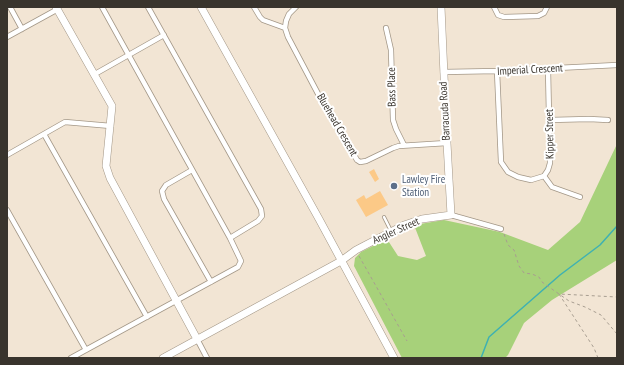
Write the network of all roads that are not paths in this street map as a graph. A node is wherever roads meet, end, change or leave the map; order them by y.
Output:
1 (10, 7) edge
2 (102, 7) edge
3 (148, 7) edge
4 (201, 7) edge
5 (254, 7) edge
6 (296, 7) edge
7 (441, 7) edge
8 (494, 7) edge
9 (547, 7) edge
10 (57, 8) edge
11 (285, 28) junction
12 (386, 28) dead end
13 (22, 29) junction
14 (164, 35) junction
15 (7, 37) edge
16 (129, 55) junction
17 (617, 65) edge
18 (548, 69) junction
19 (497, 71) junction
20 (443, 72) junction
21 (94, 74) junction
22 (550, 120) junction
23 (608, 120) dead end
24 (111, 126) junction
25 (44, 134) junction
26 (447, 143) junction
27 (404, 146) junction
28 (7, 155) edge
29 (192, 170) junction
30 (544, 176) junction
31 (580, 197) dead end
32 (7, 210) edge
33 (384, 216) dead end
34 (452, 216) junction
35 (501, 229) road end
36 (391, 232) junction
37 (230, 238) junction
38 (340, 261) junction
39 (212, 282) junction
40 (177, 301) junction
41 (147, 317) junction
42 (197, 339) junction
43 (86, 350) junction
44 (71, 358) edge
45 (163, 358) edge
46 (207, 358) edge
47 (394, 358) edge

1 - 13 street
2 - 16 street
3 - 14 street
4 - 38 street
5 - 11 street
6 - 11 street
7 - 20 street, Barracuda Road
8 - 9 street
10 - 13 street
10 - 21 street
11 - 27 street, Bluehead Crescent
12 - 27 street, Bass Place
13 - 15 street
14 - 16 street
14 - 37 street
16 - 21 street
16 - 29 street
17 - 18 street, Imperial Crescent
18 - 19 street, Imperial Crescent
18 - 22 street, Kipper Street
19 - 20 street, Imperial Crescent
19 - 30 street
20 - 26 street, Barracuda Road
21 - 24 street
22 - 23 street
22 - 30 street, Kipper Street
24 - 25 street
24 - 40 street
25 - 28 street
25 - 41 street
26 - 27 street, Bluehead Crescent
26 - 34 street, Barracuda Road
29 - 37 street
29 - 39 street
30 - 31 street
32 - 43 street
33 - 36 lane
34 - 35 street, Angler Street
34 - 36 street, Angler Street
36 - 38 street, Angler Street
37 - 39 street
38 - 42 street, Angler Street
38 - 47 street
39 - 40 street
40 - 41 street
40 - 42 street
41 - 43 street
42 - 45 street, Angler Street
42 - 46 street
43 - 44 street

